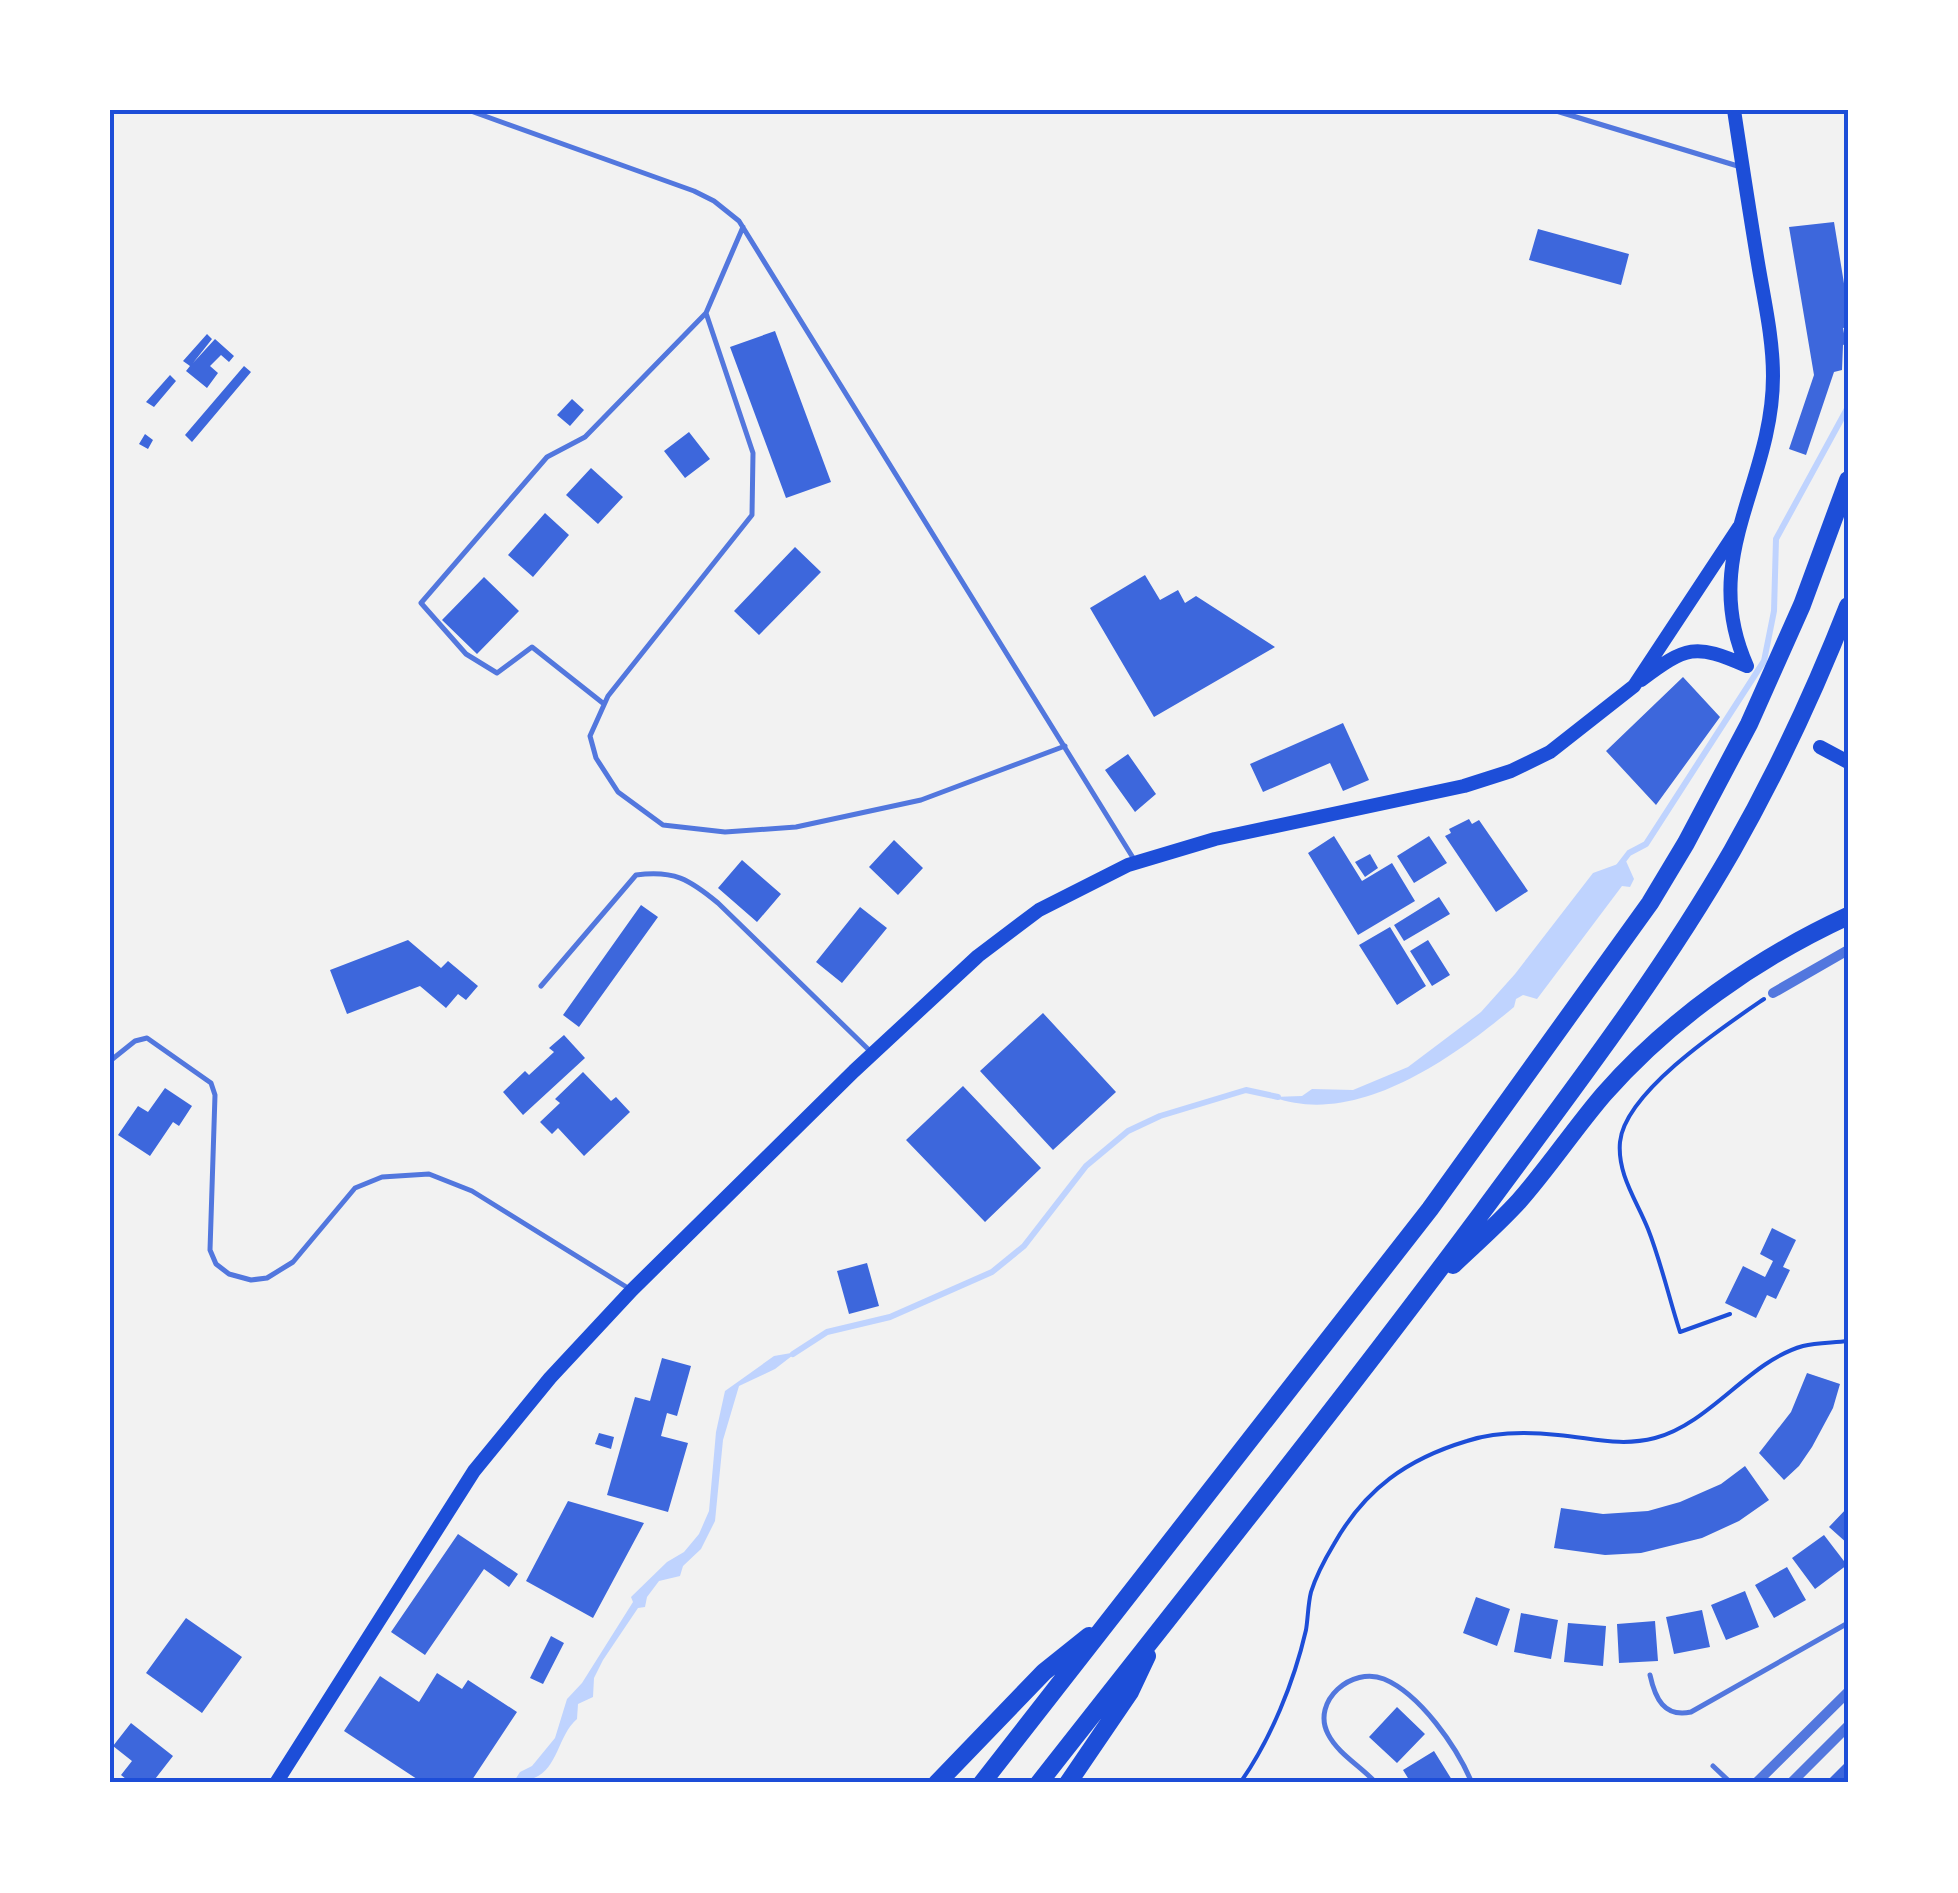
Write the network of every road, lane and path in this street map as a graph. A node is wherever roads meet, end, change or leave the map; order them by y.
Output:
1 (468, 110) edge
2 (1552, 110) edge
3 (1734, 110) edge
4 (1742, 168) junction
5 (743, 226) junction
6 (706, 313) junction
7 (1848, 480) edge
8 (1739, 527) junction
9 (1848, 606) edge
10 (1634, 686) junction
11 (604, 704) junction
12 (1065, 746) junction
13 (1820, 746) dead end
14 (1848, 762) edge
15 (1136, 862) junction
16 (1848, 916) edge
17 (1848, 950) edge
18 (542, 986) dead end
19 (1773, 992) joint
20 (873, 1054) junction
21 (110, 1061) edge
22 (632, 1290) junction
23 (1414, 1304) junction
24 (1730, 1314) dead end
25 (1848, 1341) edge
26 (1848, 1623) edge
27 (1106, 1625) junction
28 (1160, 1629) junction
29 (1650, 1675) dead end
30 (1848, 1692) edge
31 (1848, 1726) edge
32 (1713, 1766) dead end
33 (276, 1783) edge
34 (937, 1783) edge
35 (982, 1783) edge
36 (1038, 1783) edge
37 (1068, 1783) edge
38 (1240, 1783) edge
39 (1376, 1783) edge
40 (1472, 1783) edge
41 (1731, 1783) edge
42 (1756, 1783) edge
43 (1791, 1783) edge

1 - 5 lane
2 - 4 lane
3 - 4 main road
4 - 8 main road
5 - 6 lane
5 - 12 lane
6 - 11 lane
6 - 11 lane
7 - 27 highway
8 - 10 main road
8 - 10 main road
9 - 23 highway
10 - 15 main road
11 - 12 lane
12 - 15 lane
13 - 14 main road
15 - 20 main road
16 - 23 highway
17 - 19 street
18 - 20 lane
19 - 24 path
20 - 22 main road
21 - 22 lane
22 - 33 main road
23 - 28 highway
25 - 38 path
26 - 29 lane
27 - 34 highway
27 - 35 highway
28 - 36 highway
28 - 37 highway
30 - 42 street
31 - 43 street
32 - 41 lane
39 - 40 lane

